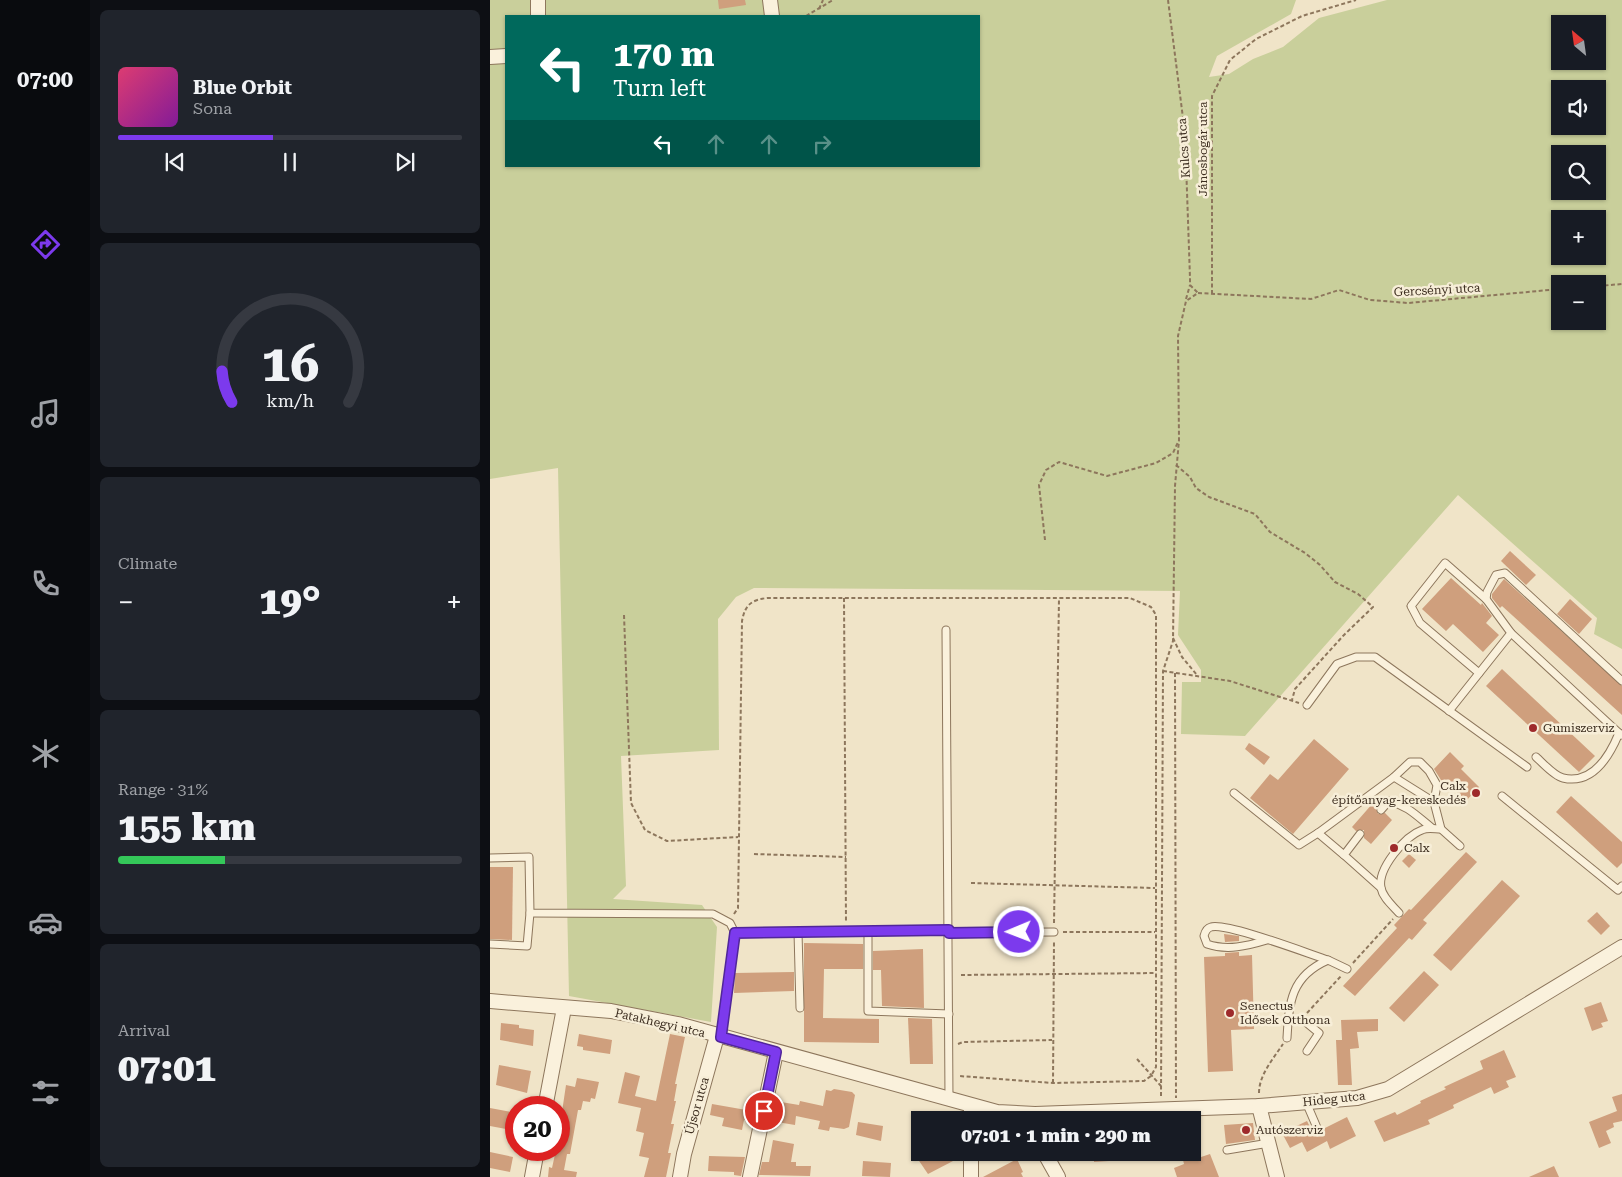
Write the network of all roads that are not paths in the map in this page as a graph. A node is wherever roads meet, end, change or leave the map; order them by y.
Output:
1 (538, 0) edge
2 (770, 0) edge
3 (538, 15) edge
4 (772, 15) edge
5 (505, 56) edge
6 (490, 57) edge
7 (1486, 599) junction
8 (946, 630) dead end
9 (1511, 633) junction
10 (1479, 673) junction
11 (1622, 681) edge
12 (1307, 705) road end
13 (1450, 711) junction
14 (1621, 735) edge
15 (1536, 757) dead end
16 (1527, 767) dead end
17 (1394, 777) junction
18 (1234, 792) dead end
19 (1502, 796) dead end
20 (1434, 802) junction
21 (1381, 810) dead end
22 (1432, 828) junction
23 (1441, 829) junction
24 (1318, 833) junction
25 (1360, 834) dead end
26 (1460, 846) dead end
27 (1344, 855) junction
28 (490, 858) edge
29 (1622, 886) edge
30 (1381, 888) junction
31 (1399, 912) road end
32 (530, 913) junction
33 (868, 931) junction
34 (949, 931) junction
35 (798, 932) junction
36 (1054, 932) road end
37 (735, 933) junction
38 (1267, 940) junction
39 (490, 944) edge
40 (1622, 947) edge
41 (1328, 960) junction
42 (1347, 969) road end
43 (490, 1001) edge
44 (564, 1008) junction
45 (800, 1008) dead end
46 (949, 1014) junction
47 (1302, 1019) road end
48 (719, 1037) junction
49 (1287, 1038) road end
50 (1306, 1051) dead end
51 (776, 1052) junction
52 (547, 1096) edge
53 (949, 1100) junction
54 (1306, 1102) junction
55 (1259, 1106) junction
56 (968, 1111) edge
57 (1130, 1111) edge
58 (1318, 1130) dead end
59 (1269, 1142) junction
60 (1228, 1150) dead end
61 (536, 1161) edge
62 (971, 1161) edge
63 (1049, 1161) edge
64 (532, 1177) edge
65 (680, 1177) edge
66 (750, 1177) edge
67 (971, 1177) edge
68 (1058, 1177) edge
69 (1278, 1177) edge

1 - 3 street
2 - 4 street
5 - 6 street
7 - 9 lane
7 - 10 lane
7 - 11 lane
8 - 34 lane
9 - 10 lane
9 - 14 lane
10 - 13 lane
12 - 13 lane
13 - 16 lane
14 - 15 lane
17 - 20 lane
17 - 20 lane
17 - 24 lane
18 - 24 lane
19 - 29 lane
20 - 23 lane
21 - 22 lane
22 - 23 lane
22 - 30 lane
23 - 26 lane
24 - 27 lane
25 - 27 lane
27 - 30 lane
28 - 32 lane
30 - 31 lane
32 - 37 lane
32 - 39 lane
33 - 34 lane
33 - 35 lane
33 - 46 lane
34 - 36 lane
34 - 46 lane
35 - 37 lane
35 - 45 lane
37 - 48 lane
38 - 38 lane
38 - 41 lane
40 - 54 street, Hideg utca
41 - 42 lane
41 - 49 lane
43 - 44 street, Patakhegyi utca
44 - 48 street, Patakhegyi utca
44 - 52 street
46 - 53 lane
47 - 50 lane
48 - 51 street, Patakhegyi utca
48 - 65 street, Újsor utca
51 - 53 street, Patakhegyi utca
51 - 66 street
53 - 56 street, Patakhegyi utca
54 - 55 street, Hideg utca
54 - 58 lane
55 - 57 street, Hideg utca
55 - 59 street
59 - 60 lane
59 - 69 street
61 - 64 street
62 - 67 street
63 - 68 street

